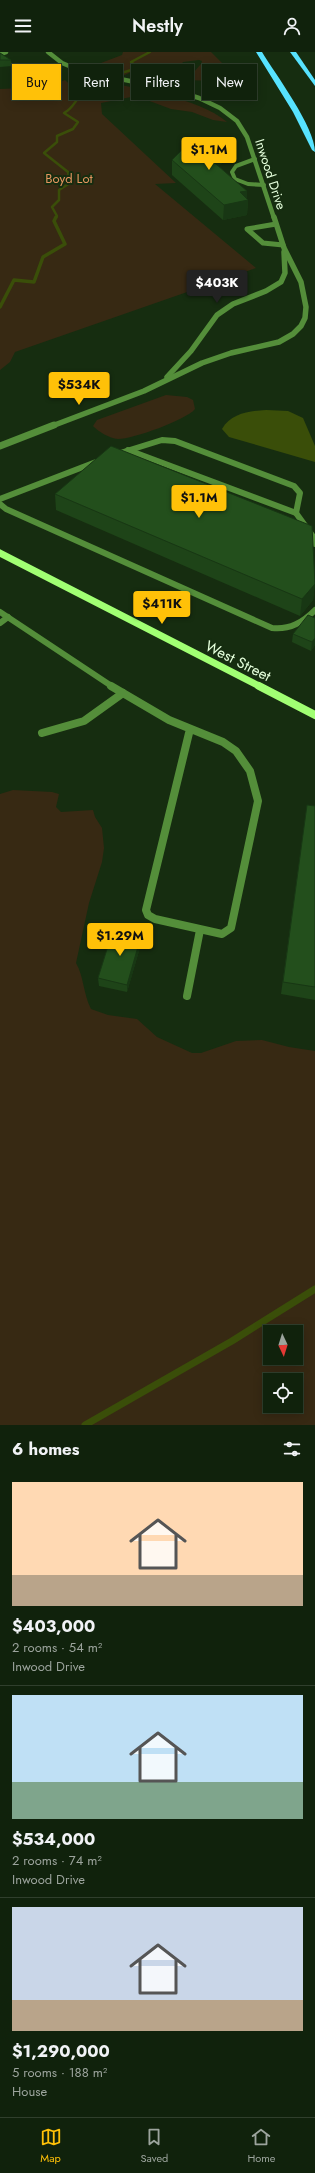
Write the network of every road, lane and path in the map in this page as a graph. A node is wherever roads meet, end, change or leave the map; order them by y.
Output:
1 (6, 52) edge
2 (48, 52) edge
3 (259, 52) edge
4 (293, 52) edge
5 (0, 54) edge
6 (315, 84) edge
7 (315, 150) edge
8 (255, 160) junction
9 (264, 185) junction
10 (276, 224) junction
11 (284, 247) junction
12 (164, 380) junction
13 (0, 446) edge
14 (128, 450) junction
15 (114, 455) edge
16 (99, 461) edge
17 (0, 499) edge
18 (0, 504) edge
19 (296, 513) junction
20 (315, 544) edge
21 (0, 553) edge
22 (315, 610) edge
23 (0, 612) edge
24 (8, 617) junction
25 (0, 623) edge
26 (123, 693) junction
27 (315, 715) edge
28 (190, 729) junction
29 (42, 733) dead end
30 (200, 930) junction
31 (187, 996) dead end

1 - 5 street
2 - 8 street, Inwood Drive
3 - 7 highway
4 - 6 highway
8 - 9 street, Inwood Drive
8 - 9 lane
9 - 10 street, Inwood Drive
10 - 11 street, Inwood Drive
10 - 11 lane
11 - 12 street, Inwood Drive
11 - 12 street, Inwood Drive
12 - 13 street, Inwood Drive
14 - 15 lane
14 - 19 lane
14 - 19 lane
16 - 17 lane
18 - 22 lane
19 - 20 lane
21 - 27 main road, West Street
23 - 24 lane
24 - 25 lane
24 - 26 lane
26 - 28 lane
26 - 29 lane
28 - 30 lane
28 - 30 lane
30 - 31 lane

